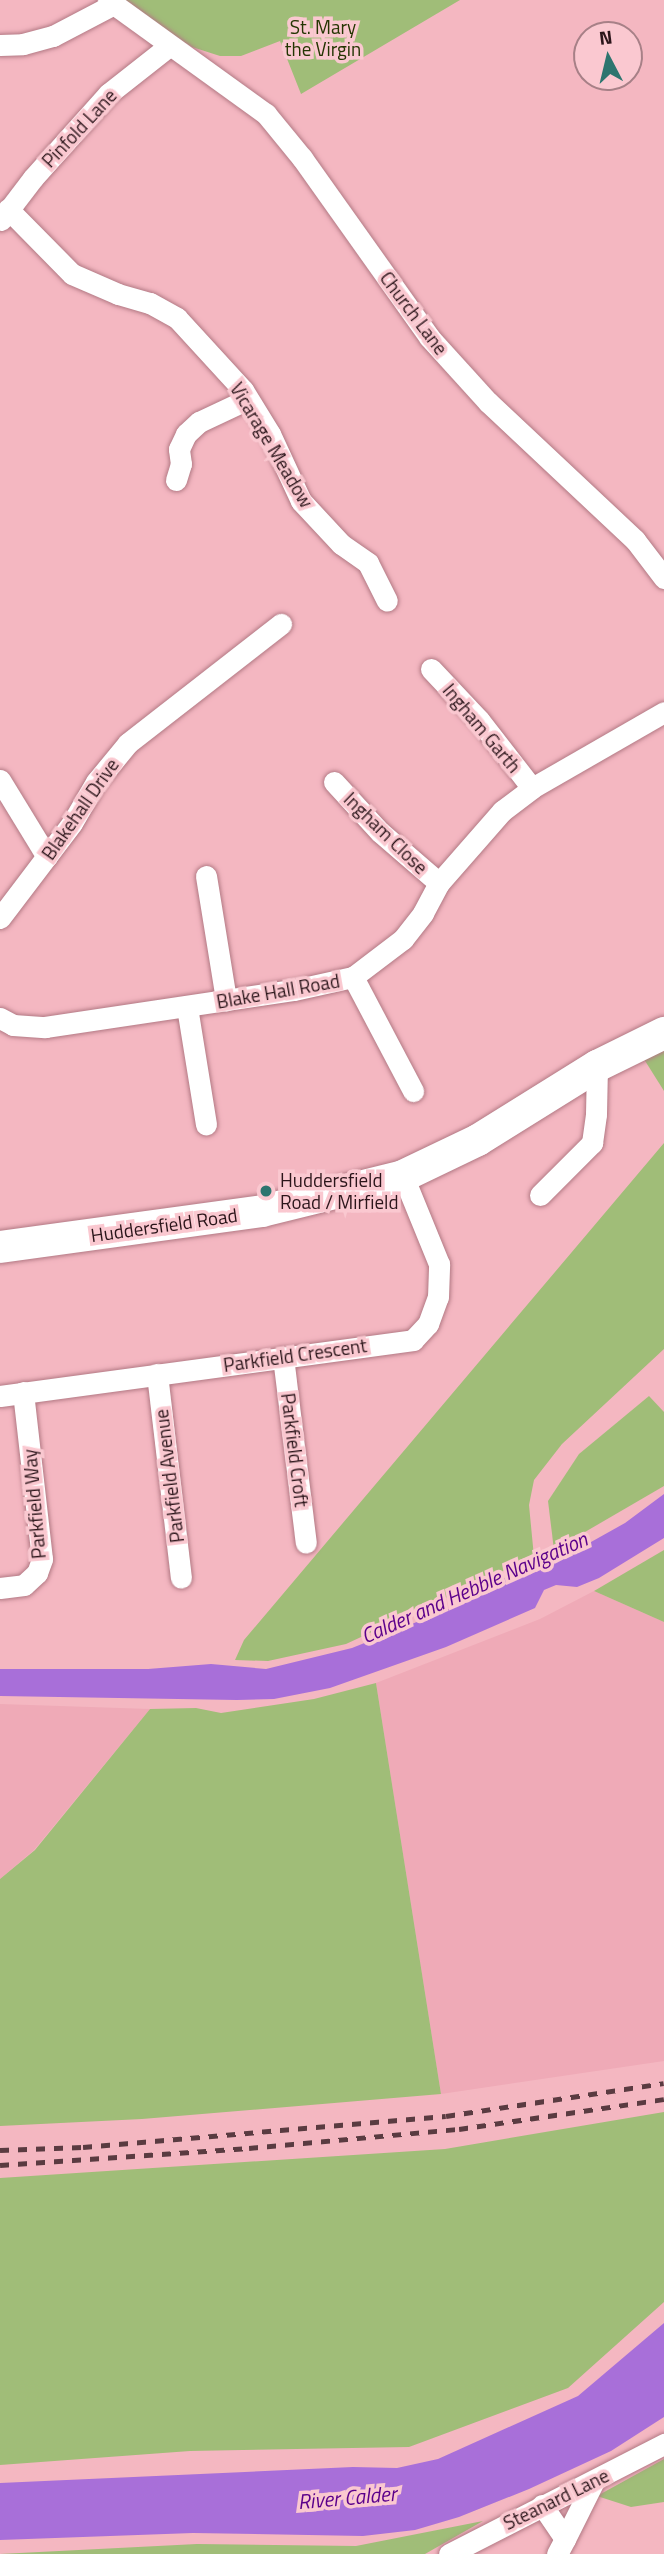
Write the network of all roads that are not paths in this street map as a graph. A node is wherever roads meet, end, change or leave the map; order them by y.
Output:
1 (111, 2) edge
2 (0, 45) edge
3 (169, 46) junction
4 (4, 216) edge
5 (248, 398) junction
6 (176, 480) dead end
7 (664, 578) edge
8 (387, 601) dead end
9 (275, 633) dead end
10 (431, 669) dead end
11 (664, 712) edge
12 (0, 780) edge
13 (334, 782) dead end
14 (532, 788) junction
15 (47, 857) junction
16 (206, 876) dead end
17 (439, 883) junction
18 (0, 918) edge
19 (353, 977) junction
20 (226, 1000) junction
21 (187, 1007) junction
22 (0, 1018) edge
23 (664, 1033) edge
24 (597, 1066) junction
25 (413, 1091) dead end
26 (206, 1124) dead end
27 (403, 1176) junction
28 (541, 1195) dead end
29 (0, 1247) edge
30 (283, 1357) junction
31 (157, 1374) junction
32 (23, 1392) junction
33 (0, 1396) edge
34 (306, 1543) dead end
35 (181, 1578) dead end
36 (0, 1588) edge
37 (664, 2444) edge
38 (594, 2481) junction
39 (542, 2505) junction
40 (561, 2546) edge
41 (449, 2554) edge

1 - 2 street
1 - 3 street, Church Lane
3 - 4 street, Pinfold Lane
3 - 7 street, Church Lane
4 - 5 street, Vicarage Meadow
5 - 6 street
5 - 8 street, Vicarage Meadow
9 - 15 street, Blakehall Drive
10 - 14 street, Ingham Garth
11 - 14 street, Blake Hall Road
12 - 15 street
13 - 17 street, Ingham Close
14 - 17 street, Blake Hall Road
15 - 18 street, Blakehall Drive
16 - 20 street
17 - 19 street, Blake Hall Road
19 - 20 street, Blake Hall Road
19 - 25 street
20 - 21 street, Blake Hall Road
21 - 22 street, Blake Hall Road
21 - 26 street
23 - 24 highway, Huddersfield Road
24 - 27 highway, Huddersfield Road
24 - 28 street
27 - 29 highway, Huddersfield Road
27 - 30 street, Parkfield Crescent
30 - 31 street, Parkfield Crescent
30 - 34 street, Parkfield Croft
31 - 32 street, Parkfield Crescent
31 - 35 street, Parkfield Avenue
32 - 33 street, Parkfield Crescent
32 - 36 street, Parkfield Way
37 - 38 street, Steanard Lane
38 - 39 street, Steanard Lane
38 - 40 street
39 - 40 street
39 - 41 street, Steanard Lane

